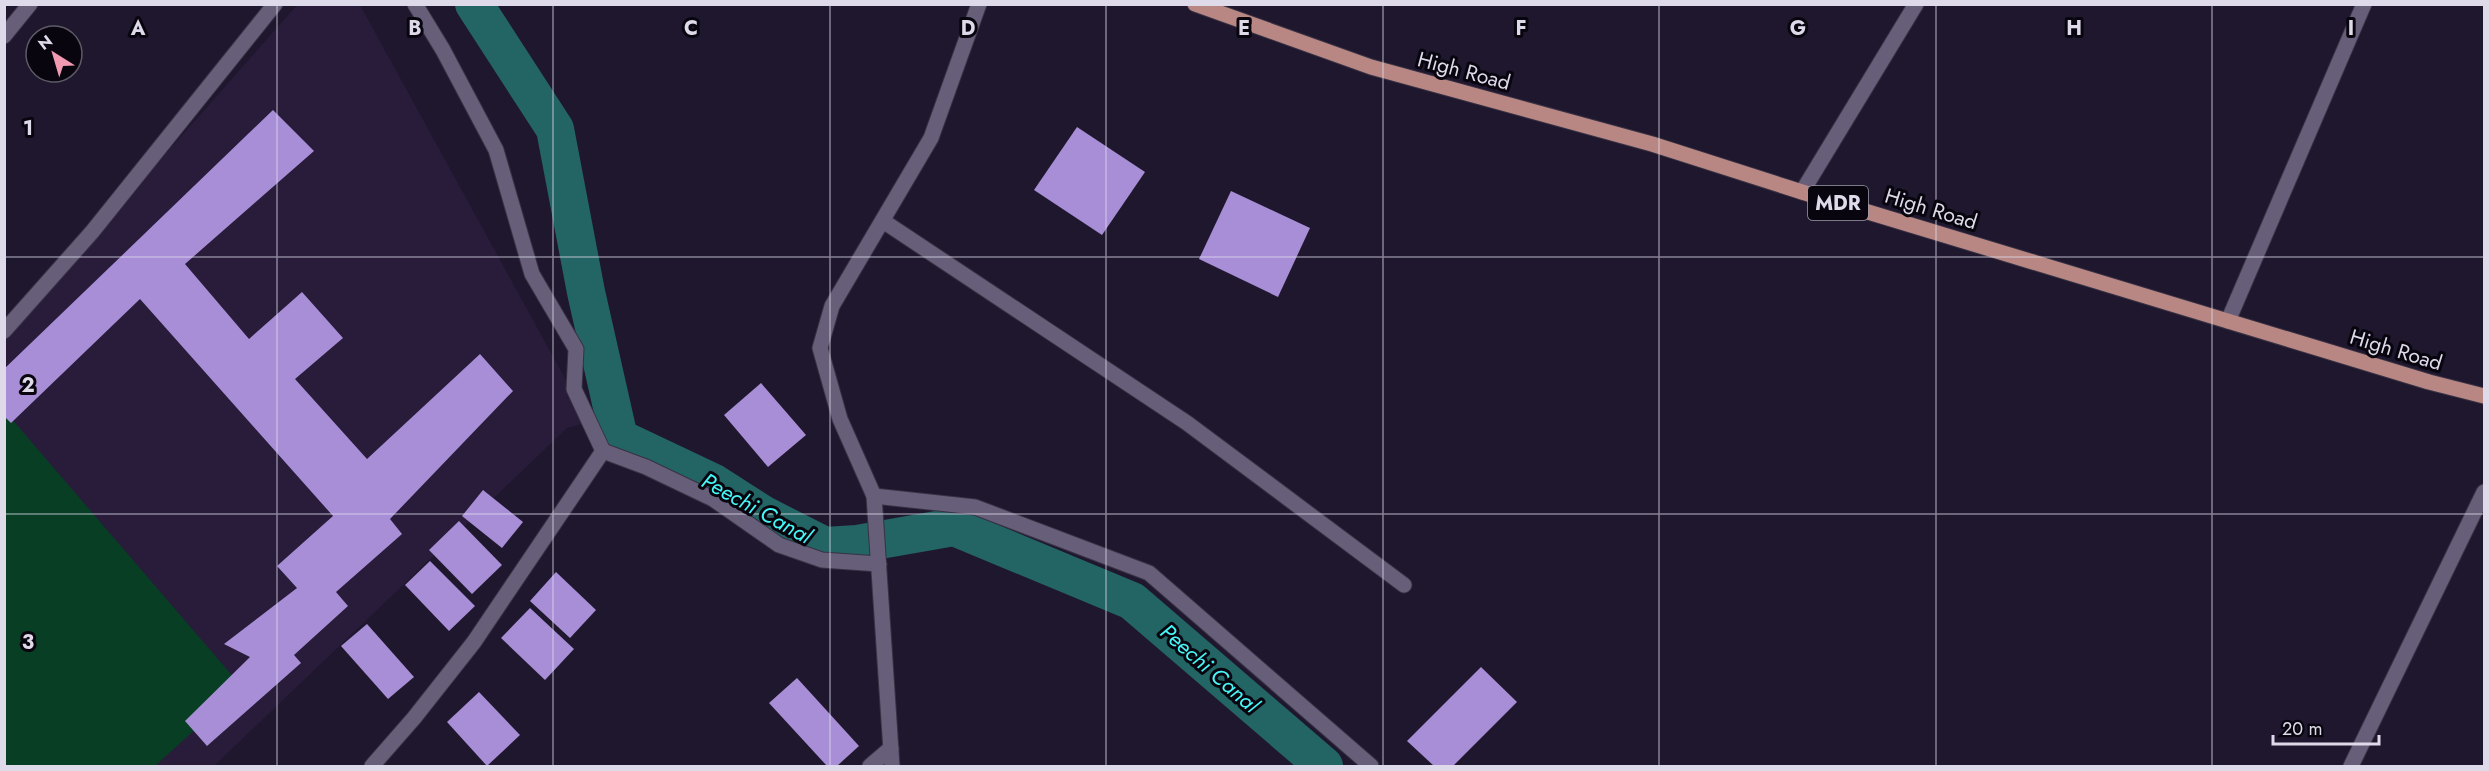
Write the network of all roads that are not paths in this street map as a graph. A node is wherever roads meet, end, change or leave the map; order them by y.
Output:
1 (30, 4) edge
2 (275, 4) edge
3 (416, 4) edge
4 (979, 4) edge
5 (1195, 4) edge
6 (1916, 4) edge
7 (2364, 4) edge
8 (4, 36) edge
9 (1802, 192) junction
10 (884, 221) junction
11 (2228, 321) junction
12 (4, 331) edge
13 (2484, 396) edge
14 (603, 451) junction
15 (2484, 492) edge
16 (873, 496) junction
17 (878, 557) junction
18 (1404, 585) dead end
19 (891, 748) junction
20 (372, 766) edge
21 (870, 766) edge
22 (892, 766) edge
23 (1371, 766) edge
24 (2351, 766) edge

1 - 8 street
2 - 12 street
3 - 14 street
4 - 10 street
5 - 9 main road, High Road / MDR
6 - 9 street
7 - 11 street
9 - 11 main road, High Road / MDR
10 - 16 street
10 - 18 street
11 - 13 main road, High Road / MDR
14 - 17 street
14 - 20 street
15 - 24 street
16 - 17 street
16 - 23 street
17 - 19 street
19 - 21 street
19 - 22 street

